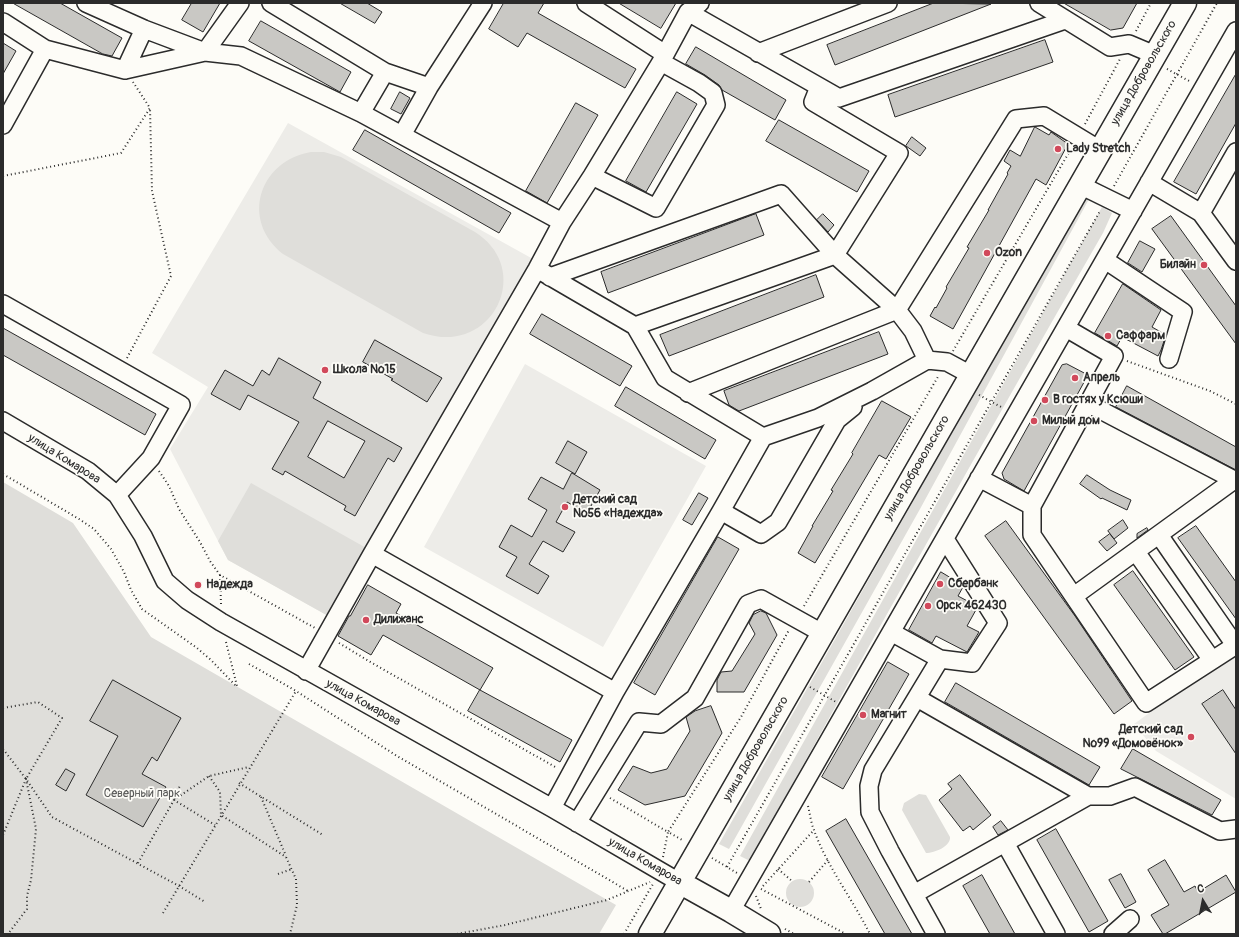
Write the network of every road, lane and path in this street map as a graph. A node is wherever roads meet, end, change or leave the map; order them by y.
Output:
1 (86, 3) edge
2 (240, 3) edge
3 (271, 3) edge
4 (483, 3) edge
5 (586, 3) edge
6 (888, 3) edge
7 (1039, 3) edge
8 (1185, 3) edge
9 (1217, 3) edge
10 (694, 8) edge
11 (1065, 20) junction
12 (3, 22) edge
13 (144, 29) junction
14 (1236, 32) edge
15 (45, 49) junction
16 (205, 52) junction
17 (758, 53) junction
18 (663, 58) junction
19 (1153, 58) junction
20 (124, 70) junction
21 (385, 72) junction
22 (1177, 74) junction
23 (429, 87) junction
24 (819, 87) junction
25 (1203, 89) junction
26 (150, 108) junction
27 (361, 113) junction
28 (3, 125) edge
29 (402, 135) junction
30 (1100, 150) junction
31 (1236, 152) edge
32 (3, 176) edge
33 (592, 176) junction
34 (1149, 182) junction
35 (1080, 185) junction
36 (1107, 198) junction
37 (1133, 211) junction
38 (1201, 213) junction
39 (562, 222) junction
40 (835, 255) junction
41 (1105, 260) junction
42 (1236, 261) edge
43 (544, 273) junction
44 (3, 304) edge
45 (897, 310) junction
46 (635, 326) junction
47 (1066, 328) junction
48 (1114, 356) junction
49 (1169, 359) dead end
50 (927, 360) junction
51 (120, 370) junction
52 (967, 381) junction
53 (872, 391) junction
54 (688, 392) junction
55 (991, 402) junction
56 (1089, 404) junction
57 (1236, 404) edge
58 (1016, 415) junction
59 (3, 421) edge
60 (763, 437) junction
61 (3, 474) edge
62 (979, 478) junction
63 (1235, 481) edge
64 (116, 495) junction
65 (1032, 506) junction
66 (721, 512) junction
67 (1159, 535) junction
68 (945, 539) junction
69 (1136, 552) junction
70 (372, 554) junction
71 (1074, 596) junction
72 (891, 632) junction
73 (822, 633) junction
74 (1235, 645) edge
75 (940, 659) junction
76 (1212, 660) junction
77 (249, 664) dead end
78 (306, 671) junction
79 (796, 679) junction
80 (237, 687) dead end
81 (296, 690) junction
82 (615, 692) junction
83 (825, 695) junction
84 (917, 698) junction
85 (3, 708) edge
86 (847, 709) junction
87 (3, 749) edge
88 (250, 767) junction
89 (208, 776) junction
90 (26, 779) junction
91 (239, 783) junction
92 (180, 785) dead end
93 (803, 786) junction
94 (260, 796) junction
95 (1088, 796) junction
96 (174, 800) junction
97 (552, 808) junction
98 (221, 815) junction
99 (577, 823) junction
100 (215, 826) junction
101 (1236, 829) edge
102 (814, 830) junction
103 (668, 832) dead end
104 (3, 835) edge
105 (323, 835) dead end
106 (1004, 843) junction
107 (286, 857) junction
108 (828, 860) junction
109 (138, 863) junction
110 (727, 867) dead end
111 (292, 869) junction
112 (778, 869) junction
113 (660, 871) junction
114 (278, 874) dead end
115 (749, 880) junction
116 (792, 881) dead end
117 (679, 882) junction
118 (809, 882) dead end
119 (179, 886) junction
120 (628, 891) junction
121 (914, 894) junction
122 (205, 902) dead end
123 (731, 911) junction
124 (763, 912) dead end
125 (163, 913) dead end
126 (1130, 919) dead end
127 (776, 931) edge
128 (8, 934) edge
129 (290, 934) edge
130 (457, 934) edge
131 (624, 934) edge
132 (650, 934) edge
133 (794, 934) edge
134 (846, 934) edge
135 (870, 934) edge
136 (936, 934) edge
137 (1056, 934) edge
138 (1113, 934) edge

1 - 13 street
2 - 16 street
3 - 21 street
4 - 23 street
5 - 18 street
6 - 17 street
7 - 11 street
8 - 19 main road, улица Добровольского
9 - 22 path
10 - 17 street
10 - 18 street
11 - 19 street
11 - 24 street
12 - 15 street
13 - 16 street
13 - 20 street
14 - 25 street
15 - 20 street
15 - 28 street
16 - 20 street
16 - 27 street
17 - 24 street
18 - 33 street
18 - 33 street
19 - 22 path
19 - 30 main road, улица Добровольского
20 - 26 path
21 - 23 street
21 - 27 street
22 - 25 path
22 - 36 path
23 - 29 street
24 - 40 street
25 - 34 street
26 - 32 path
26 - 51 path
27 - 29 street
29 - 39 street
30 - 35 main road, улица Добровольского
30 - 45 street
31 - 38 street
33 - 39 street
34 - 37 street
34 - 38 street
35 - 36 street
35 - 52 main road, улица Добровольского
36 - 37 street
36 - 55 path
37 - 41 street
38 - 42 street
39 - 43 street
40 - 43 street
40 - 45 street
40 - 46 street
41 - 47 street
41 - 49 street
43 - 46 street
43 - 70 street
44 - 51 street
45 - 50 street
45 - 54 street
46 - 54 street
47 - 48 street
47 - 58 street
48 - 56 street
48 - 57 path
50 - 52 street
50 - 53 street
51 - 64 street
52 - 55 path
52 - 73 main road, улица Добровольского
53 - 60 street
53 - 66 street
54 - 60 street
55 - 58 path
55 - 83 path
56 - 63 street
56 - 65 street
58 - 62 street
59 - 64 street, улица Комарова
60 - 66 street
61 - 80 path
62 - 65 street
62 - 68 street
63 - 67 street
64 - 78 street, улица Комарова
65 - 71 street
66 - 82 street
67 - 69 street
67 - 74 street
68 - 72 street
68 - 75 street
69 - 71 street
69 - 76 street
70 - 78 street
70 - 82 street
71 - 76 street
72 - 75 street
72 - 86 street
73 - 79 main road, улица Добровольского
73 - 99 street
74 - 76 street
75 - 84 street
77 - 81 path
78 - 97 street, улица Комарова
79 - 83 path
79 - 117 main road, улица Добровольского
81 - 88 path
81 - 120 path
82 - 97 street
83 - 86 path
83 - 110 path
84 - 95 street
84 - 121 street
85 - 90 path
86 - 93 street
87 - 90 path
88 - 89 path
88 - 91 path
89 - 96 path
89 - 98 path
90 - 104 path
90 - 109 path
90 - 128 path
91 - 94 path
91 - 98 path
92 - 96 path
93 - 102 path
93 - 115 street
94 - 105 path
94 - 107 path
95 - 101 street
95 - 106 street
96 - 100 path
96 - 109 path
97 - 99 street, улица Комарова
98 - 100 path
98 - 107 path
99 - 113 street, улица Комарова
100 - 119 path
102 - 108 path
102 - 112 path
103 - 113 path
106 - 121 street
106 - 137 street
107 - 111 path
108 - 118 path
108 - 135 path
109 - 119 path
111 - 114 path
111 - 129 path
112 - 116 path
112 - 134 path
113 - 117 street, улица Комарова
115 - 123 street
115 - 124 path
117 - 123 main road, улица Комарова
117 - 132 main road, улица Добровольского
119 - 122 path
119 - 125 path
120 - 130 path
120 - 131 path
121 - 136 street
123 - 127 main road, улица Комарова
126 - 138 street
127 - 133 path

